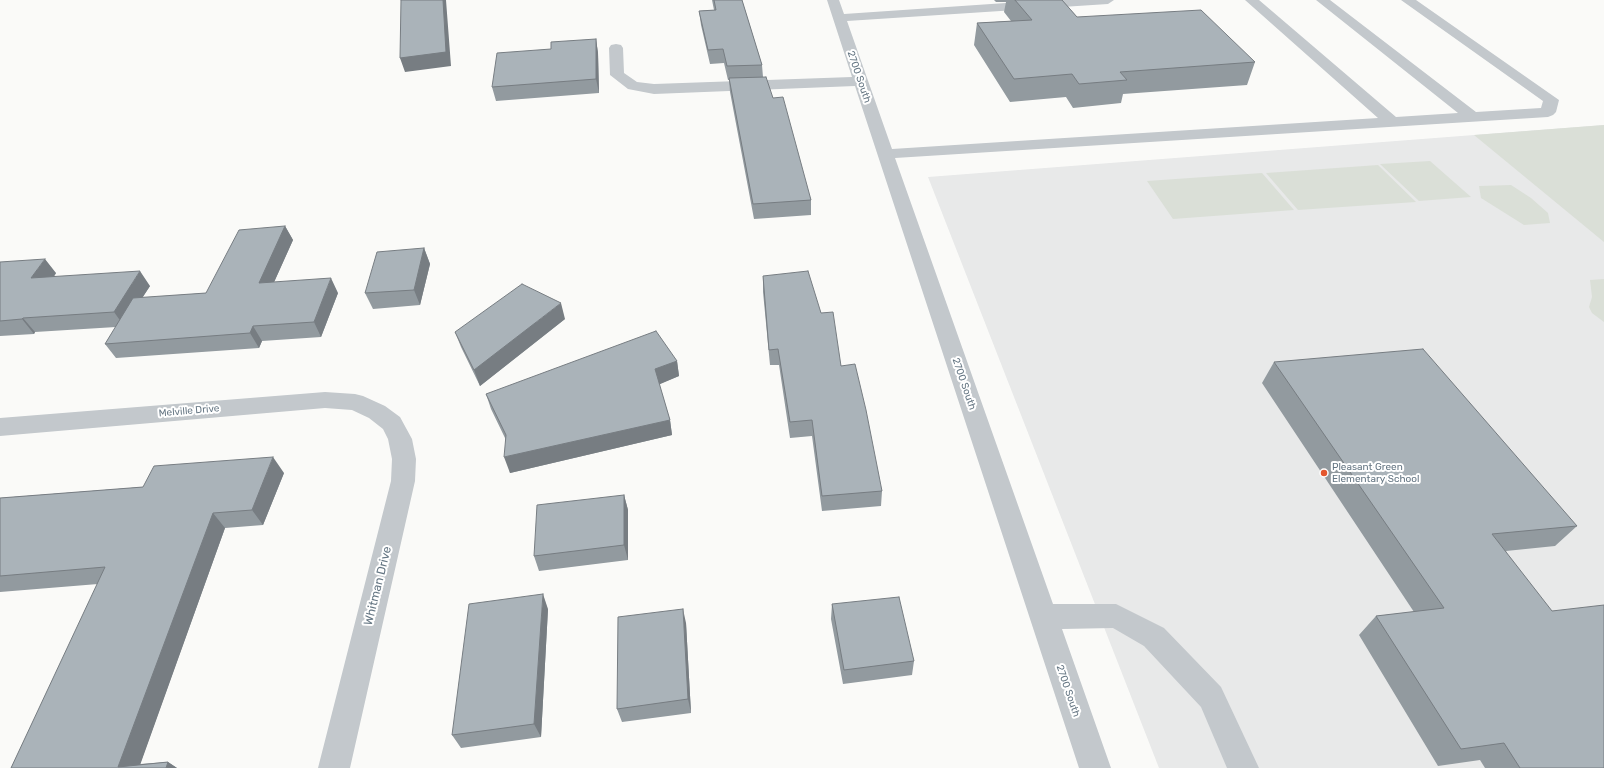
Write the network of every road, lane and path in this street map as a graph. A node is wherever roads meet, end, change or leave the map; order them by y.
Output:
1 (1108, 0) edge
2 (1251, 0) edge
3 (1322, 0) edge
4 (1407, 0) edge
5 (836, 9) edge
6 (616, 48) dead end
7 (860, 81) junction
8 (1473, 117) junction
9 (1392, 122) junction
10 (885, 154) junction
11 (377, 412) joint
12 (0, 427) edge
13 (1043, 617) junction
14 (334, 768) edge
15 (1095, 768) edge
16 (1243, 768) edge

1 - 5 street
2 - 9 street
3 - 8 street
4 - 8 street
5 - 7 street, 2700 South
6 - 7 street
7 - 10 street, 2700 South
8 - 9 street
9 - 10 street
10 - 13 street, 2700 South
11 - 12 street, Melville Drive
11 - 14 street, Whitman Drive
13 - 15 street, 2700 South
13 - 16 street

